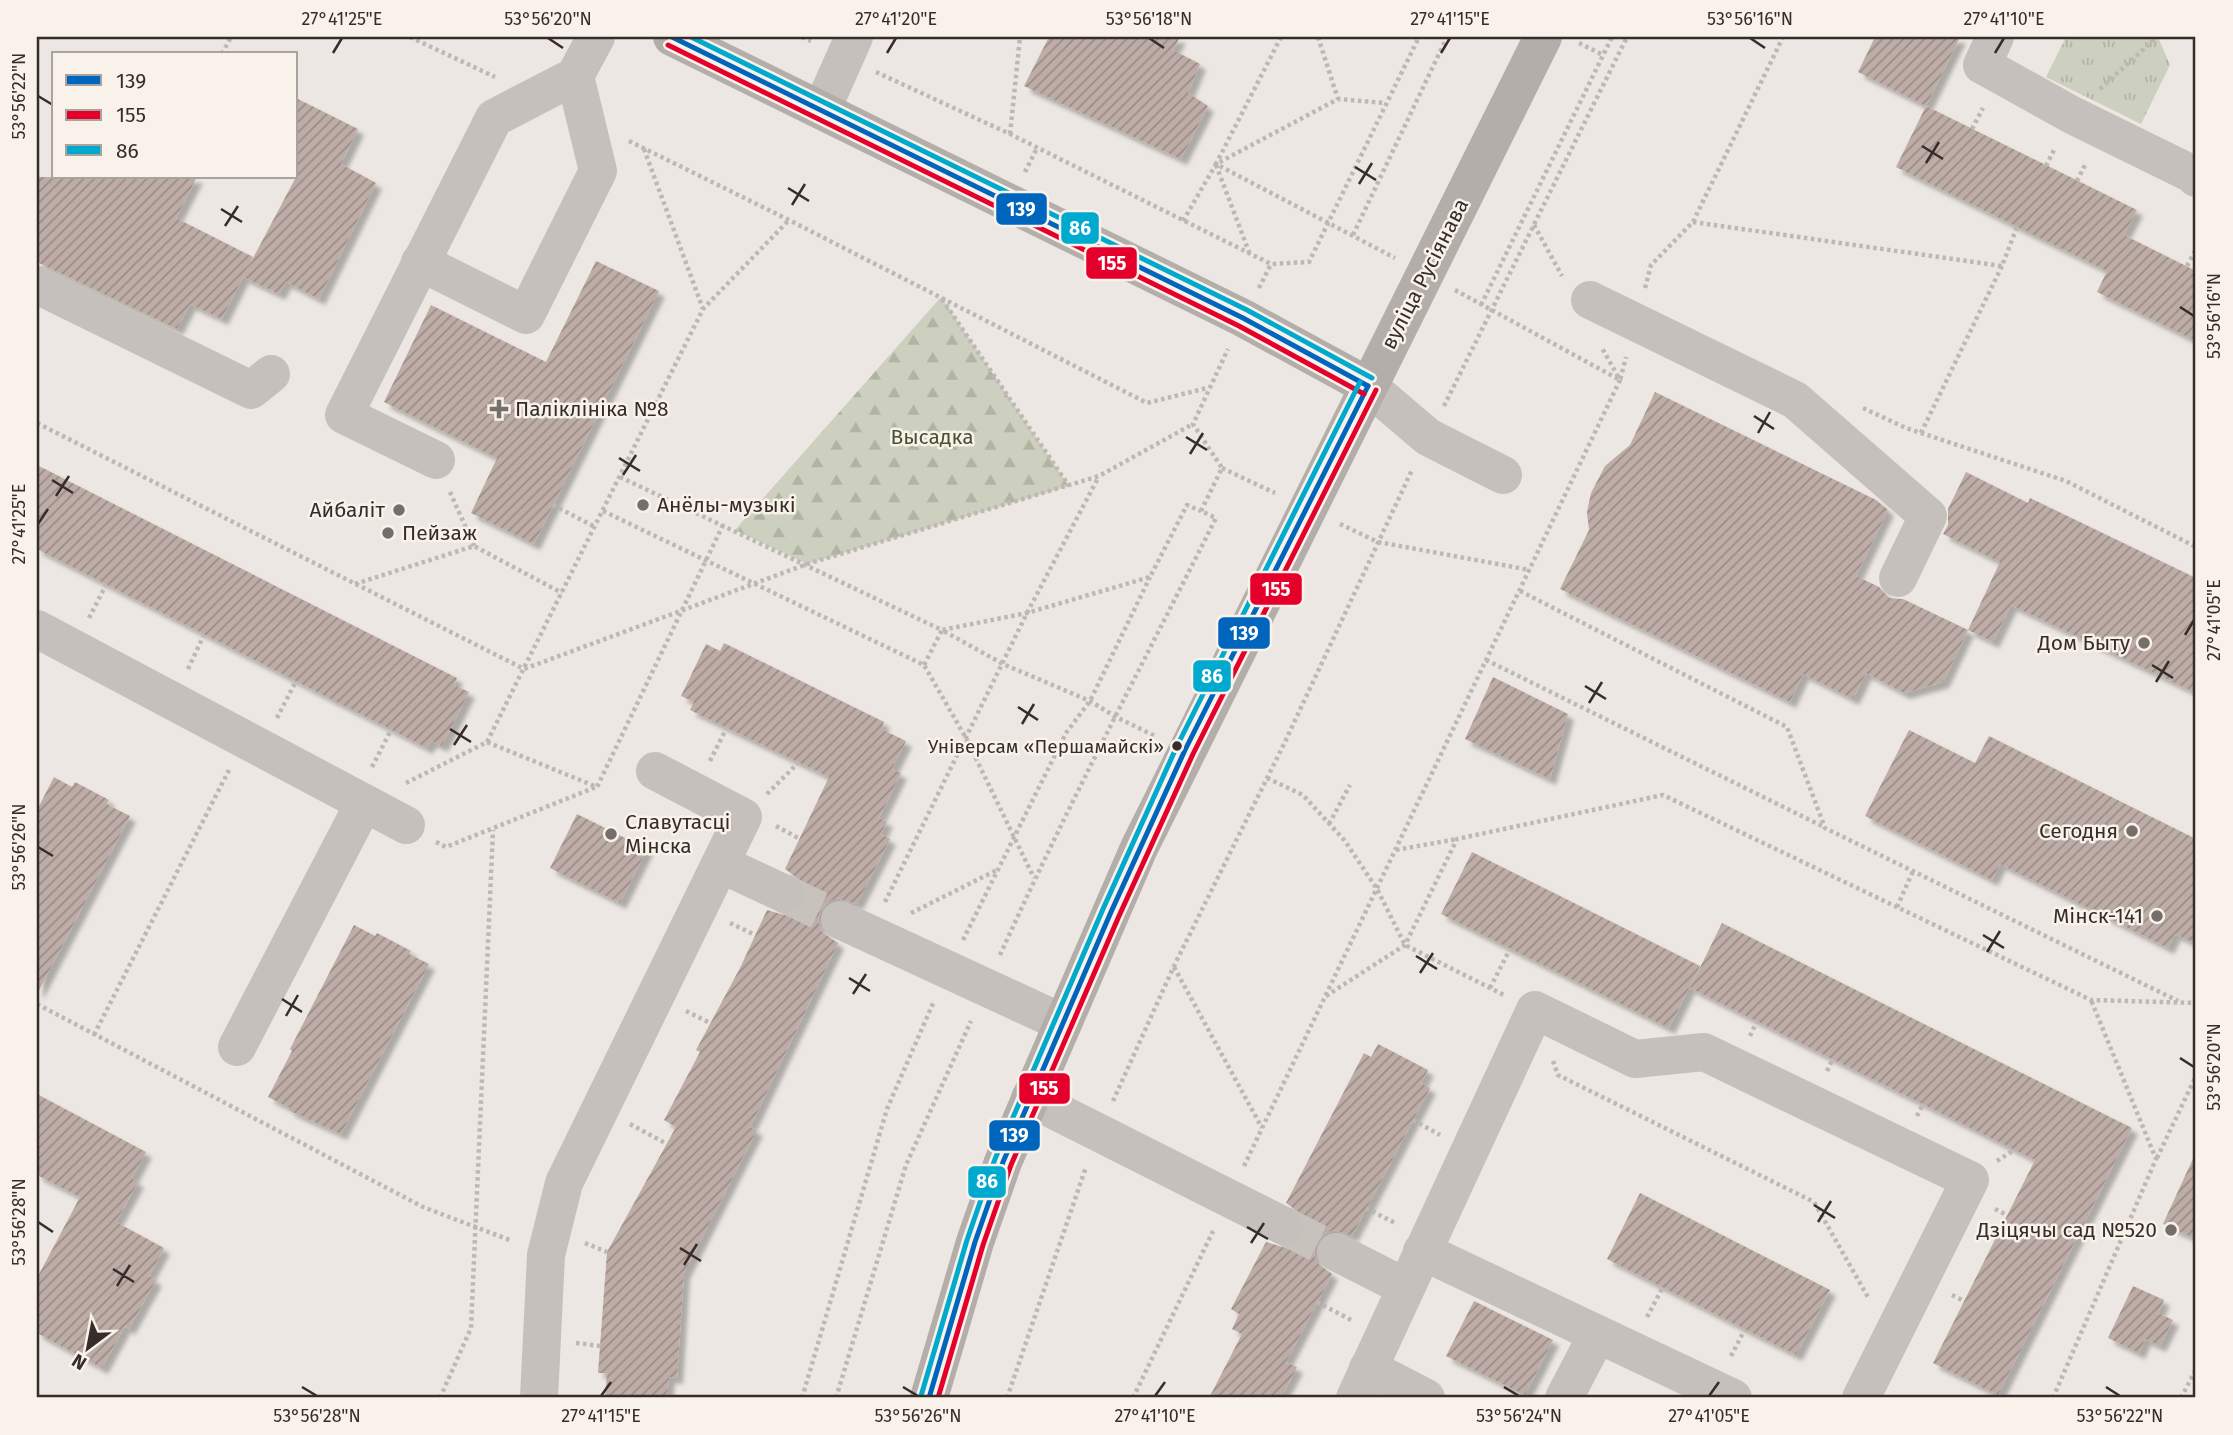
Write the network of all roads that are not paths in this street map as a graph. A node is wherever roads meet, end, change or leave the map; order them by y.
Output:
1 (596, 37) edge
2 (672, 37) edge
3 (1543, 37) edge
4 (1995, 37) edge
5 (850, 47) edge
6 (575, 76) junction
7 (822, 109) junction
8 (2196, 178) edge
9 (420, 262) junction
10 (37, 285) edge
11 (1578, 290) road end
12 (271, 374) dead end
13 (1368, 386) junction
14 (436, 460) road end
15 (1503, 475) dead end
16 (1898, 578) dead end
17 (37, 629) edge
18 (655, 771) dead end
19 (364, 803) junction
20 (406, 825) road end
21 (721, 864) junction
22 (785, 894) tunnel mouth
23 (855, 927) tunnel mouth
24 (1063, 1023) junction
25 (237, 1047) dead end
26 (1030, 1098) junction
27 (1284, 1226) tunnel mouth
28 (1422, 1251) junction
29 (1336, 1252) tunnel mouth
30 (1405, 1287) junction
31 (1597, 1335) junction
32 (1361, 1383) edge
33 (539, 1398) edge
34 (929, 1398) edge
35 (1426, 1398) edge
36 (1564, 1398) edge
37 (1733, 1398) edge
38 (1861, 1398) edge

1 - 6 lane
2 - 7 main road
3 - 13 main road, вуліца Русіянава
4 - 8 lane
5 - 7 lane
6 - 9 lane
6 - 9 lane
7 - 13 main road
9 - 14 lane
10 - 12 lane
11 - 16 lane
13 - 15 lane
13 - 24 main road, вуліца Русіянава
17 - 19 lane
18 - 21 lane
19 - 20 lane
19 - 25 lane
21 - 22 lane
21 - 33 lane
23 - 24 lane
24 - 26 main road, вуліца Русіянава
26 - 27 lane
26 - 34 main road, вуліца Русіянава
28 - 30 lane
28 - 31 lane
28 - 38 lane
29 - 30 lane
30 - 32 lane
31 - 36 lane
31 - 37 lane
32 - 35 lane

